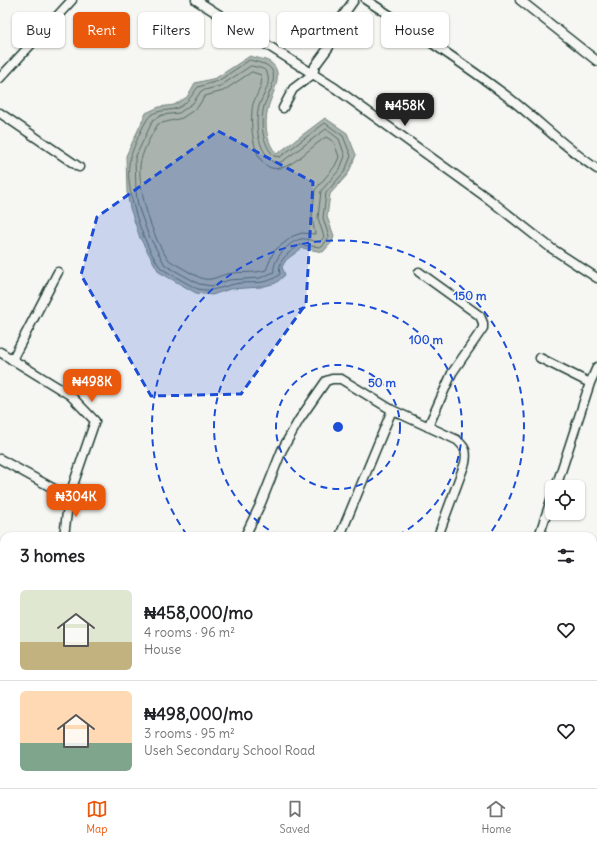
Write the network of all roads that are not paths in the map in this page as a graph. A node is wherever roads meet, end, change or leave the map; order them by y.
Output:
1 (72, 0) edge
2 (196, 0) edge
3 (354, 0) edge
4 (366, 0) edge
5 (520, 0) edge
6 (597, 61) edge
7 (313, 74) junction
8 (0, 78) edge
9 (283, 108) dead end
10 (0, 113) edge
11 (79, 167) dead end
12 (597, 169) edge
13 (58, 272) dead end
14 (419, 272) dead end
15 (597, 278) edge
16 (0, 352) edge
17 (540, 358) dead end
18 (12, 360) junction
19 (597, 366) edge
20 (590, 383) junction
21 (392, 410) junction
22 (428, 426) junction
23 (0, 460) edge
24 (558, 480) edge
25 (69, 497) junction
26 (545, 518) edge
27 (65, 532) edge
28 (247, 532) edge
29 (342, 532) edge
30 (439, 532) edge
31 (540, 532) edge

1 - 8 street
2 - 7 street
3 - 7 street
4 - 12 street
5 - 6 street
7 - 9 street
7 - 15 street
10 - 11 street
13 - 18 street
14 - 22 street
16 - 18 street
17 - 20 street
18 - 25 street
19 - 20 street
20 - 24 street
21 - 22 street
21 - 28 street
21 - 29 street
22 - 30 street
23 - 25 street
25 - 27 street
26 - 31 street

